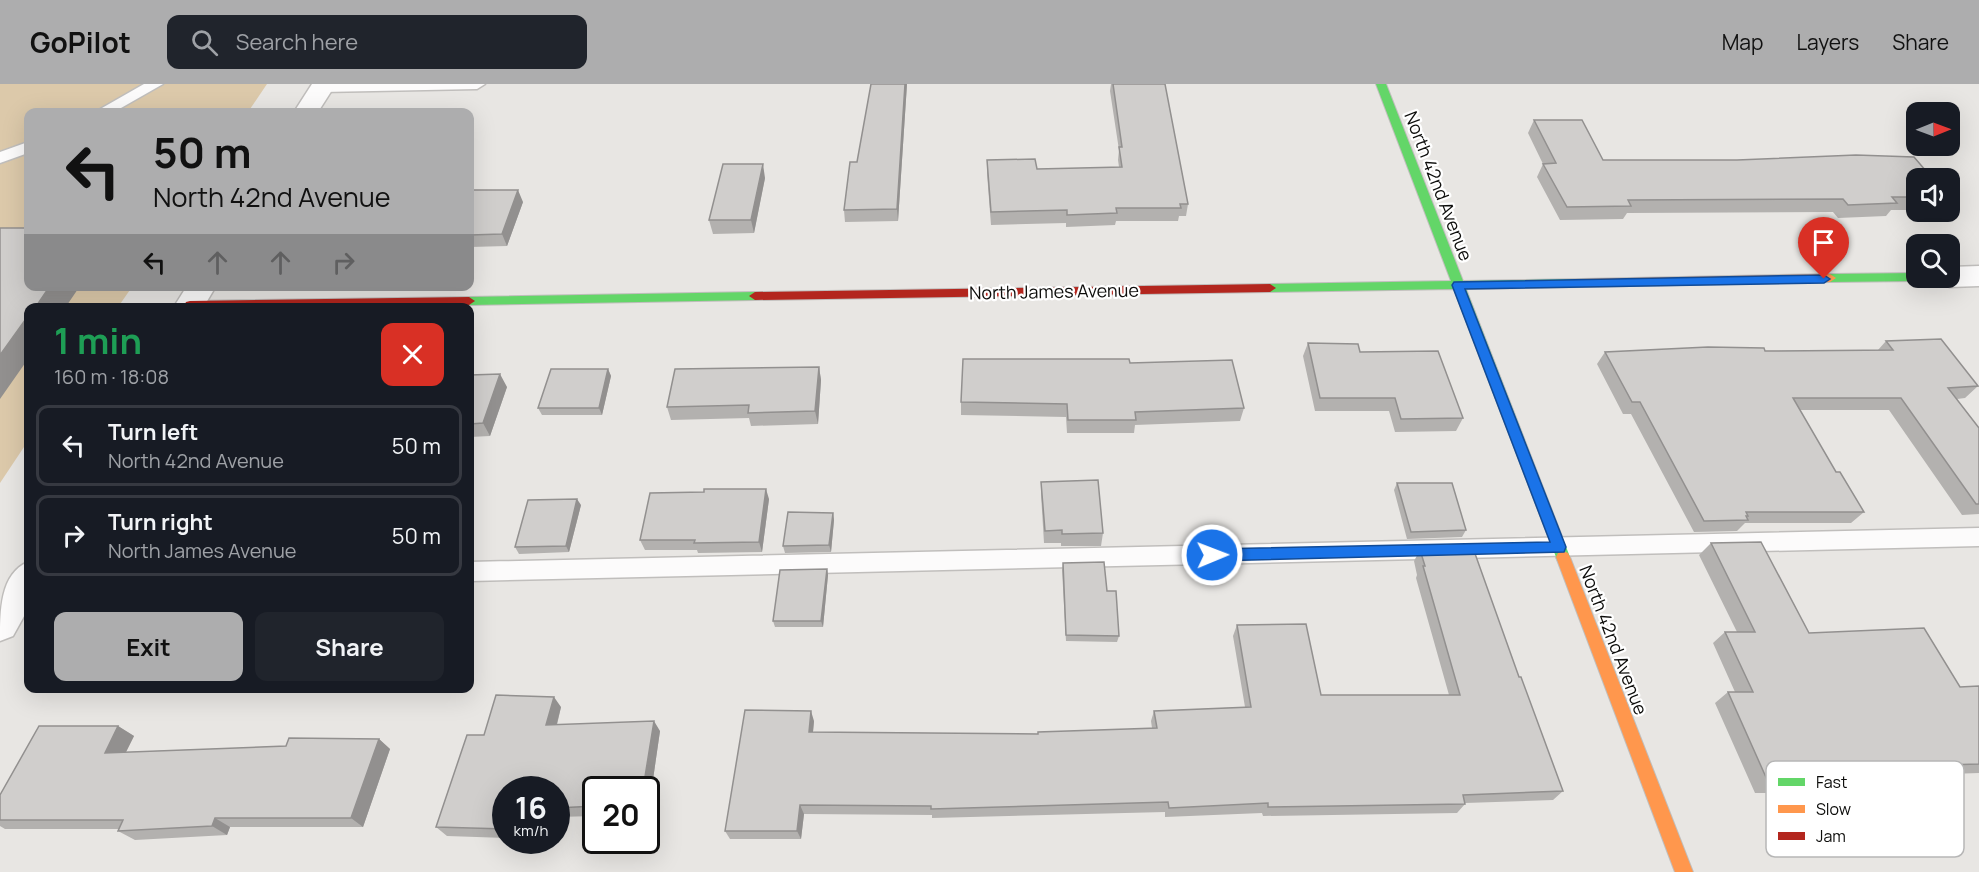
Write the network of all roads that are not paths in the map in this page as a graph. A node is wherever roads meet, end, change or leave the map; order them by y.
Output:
1 (155, 84) edge
2 (477, 84) edge
3 (1381, 84) edge
4 (322, 87) joint
5 (110, 108) edge
6 (309, 108) edge
7 (24, 149) edge
8 (0, 158) edge
9 (1979, 276) edge
10 (1906, 277) edge
11 (1960, 277) edge
12 (1458, 285) junction
13 (194, 300) edge
14 (1979, 537) edge
15 (1559, 547) junction
16 (474, 572) edge
17 (24, 586) edge
18 (0, 625) edge
19 (1684, 872) edge

1 - 5 lane
2 - 4 lane
3 - 12 street, North 42nd Avenue
4 - 6 street
7 - 8 lane
9 - 11 street
10 - 12 street, North James Avenue
12 - 13 street, North James Avenue
12 - 15 street, North 42nd Avenue
14 - 15 lane
15 - 16 lane
15 - 19 street, North 42nd Avenue
17 - 18 street

